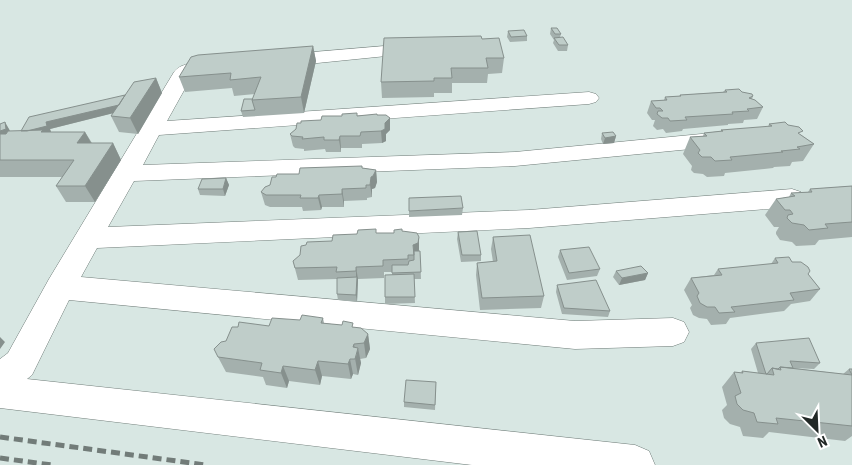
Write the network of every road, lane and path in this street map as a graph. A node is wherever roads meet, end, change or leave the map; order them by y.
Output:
1 (440, 47) edge
2 (589, 98) dead end
3 (152, 129) junction
4 (722, 139) edge
5 (126, 173) junction
6 (792, 198) edge
7 (88, 238) junction
8 (60, 287) junction
9 (673, 332) dead end
10 (0, 380) edge
11 (0, 392) edge
12 (635, 465) edge

1 - 3 street
2 - 3 street
3 - 5 street
4 - 5 street
5 - 7 street
6 - 7 street
7 - 8 street
8 - 9 street
8 - 10 street
11 - 12 street

